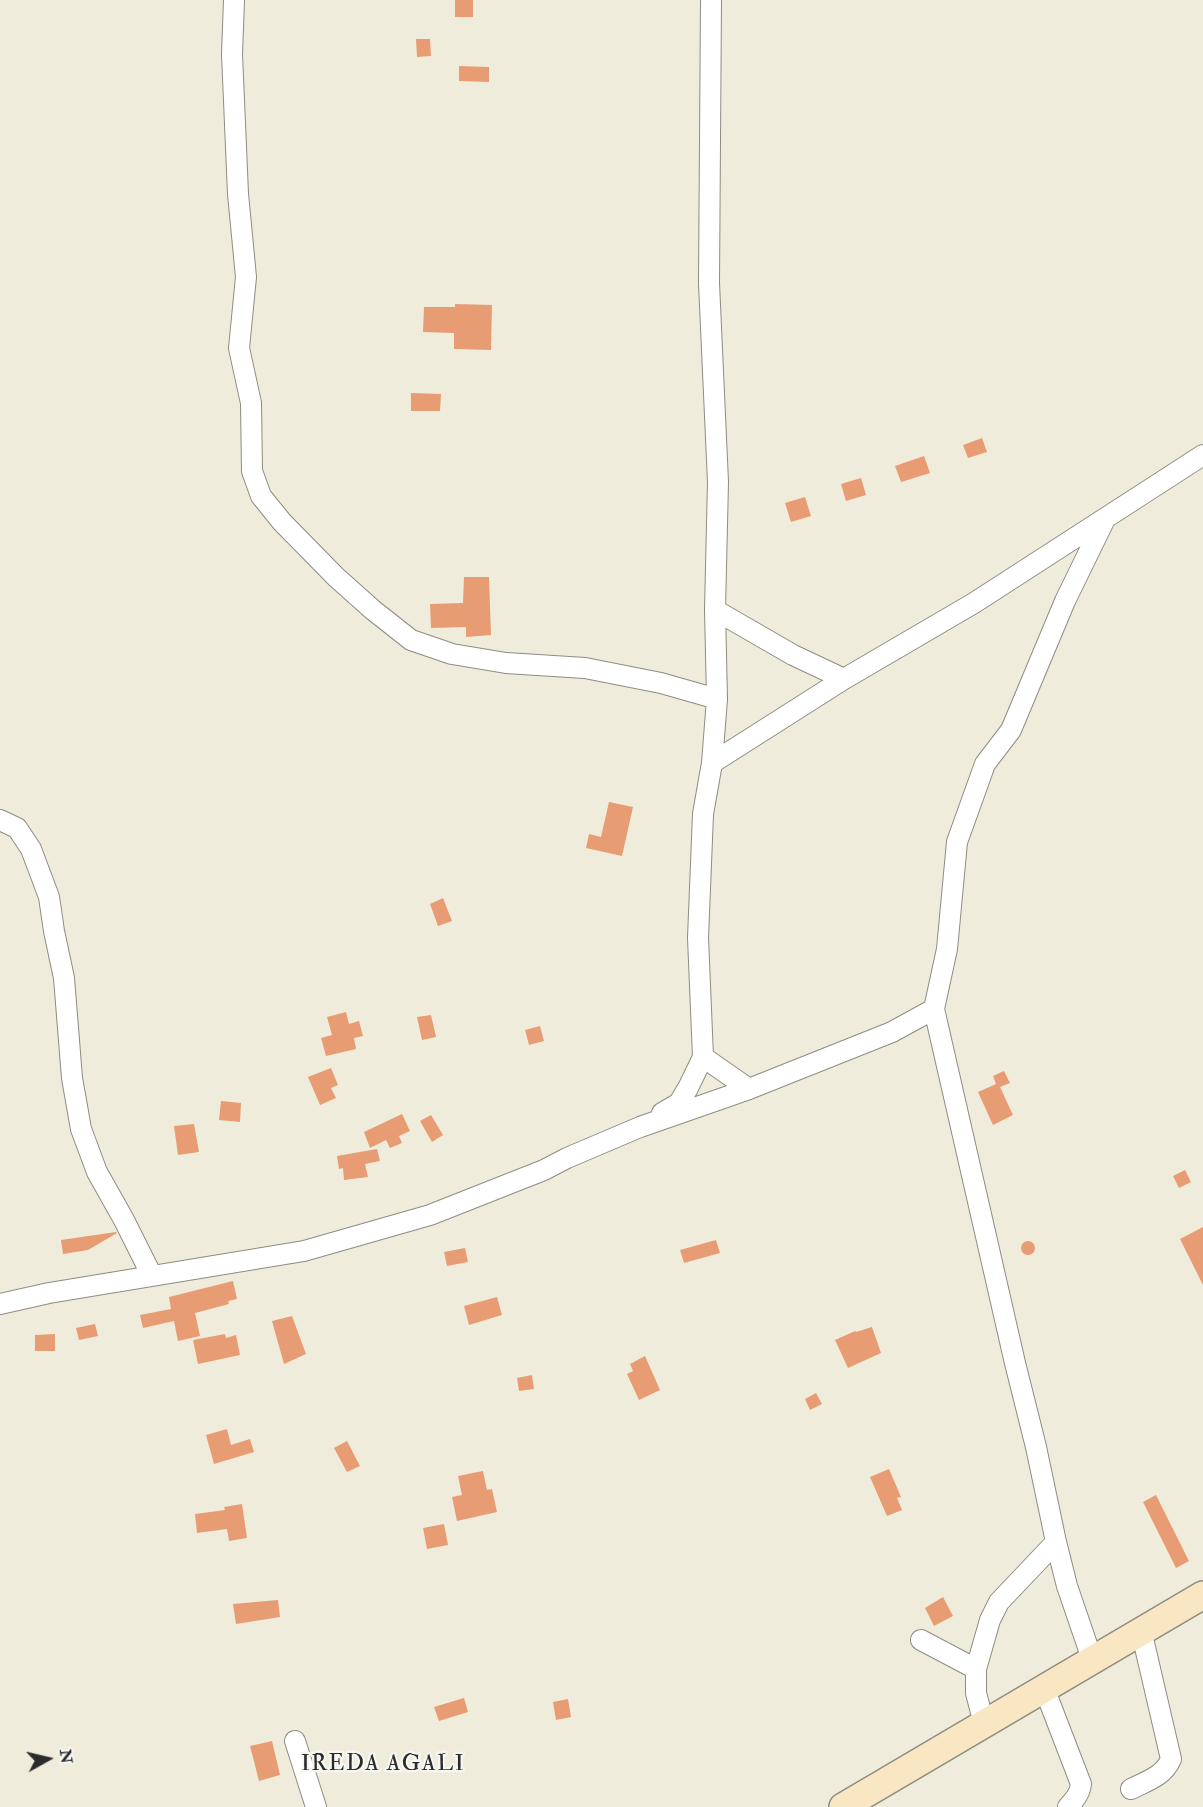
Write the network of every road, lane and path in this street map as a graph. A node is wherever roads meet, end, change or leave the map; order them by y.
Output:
1 (234, 0) edge
2 (711, 0) edge
3 (1203, 455) edge
4 (1105, 519) junction
5 (715, 610) junction
6 (844, 679) junction
7 (717, 699) junction
8 (712, 764) junction
9 (0, 820) edge
10 (934, 1009) junction
11 (703, 1057) junction
12 (749, 1089) junction
13 (640, 1127) junction
14 (152, 1276) junction
15 (0, 1304) edge
16 (1056, 1542) junction
17 (1203, 1595) edge
18 (1141, 1630) junction
19 (921, 1640) dead end
20 (1092, 1659) junction
21 (976, 1669) junction
22 (1044, 1688) junction
23 (984, 1724) junction
24 (296, 1741) dead end
25 (1131, 1789) dead end
26 (316, 1807) edge
27 (843, 1807) edge
28 (1068, 1807) edge

1 - 7 street
2 - 5 street
3 - 4 street
4 - 6 street
4 - 10 street
5 - 6 street
5 - 7 street
6 - 8 street
7 - 8 street
8 - 11 street
9 - 14 street
10 - 12 street
10 - 16 street
11 - 12 street
11 - 13 street
12 - 13 street
13 - 14 street
14 - 15 street
16 - 20 street
16 - 21 street
17 - 18 street
18 - 20 street
18 - 25 street
19 - 21 street
20 - 22 street
21 - 23 street
22 - 23 street
22 - 28 street
23 - 27 street
24 - 26 street

